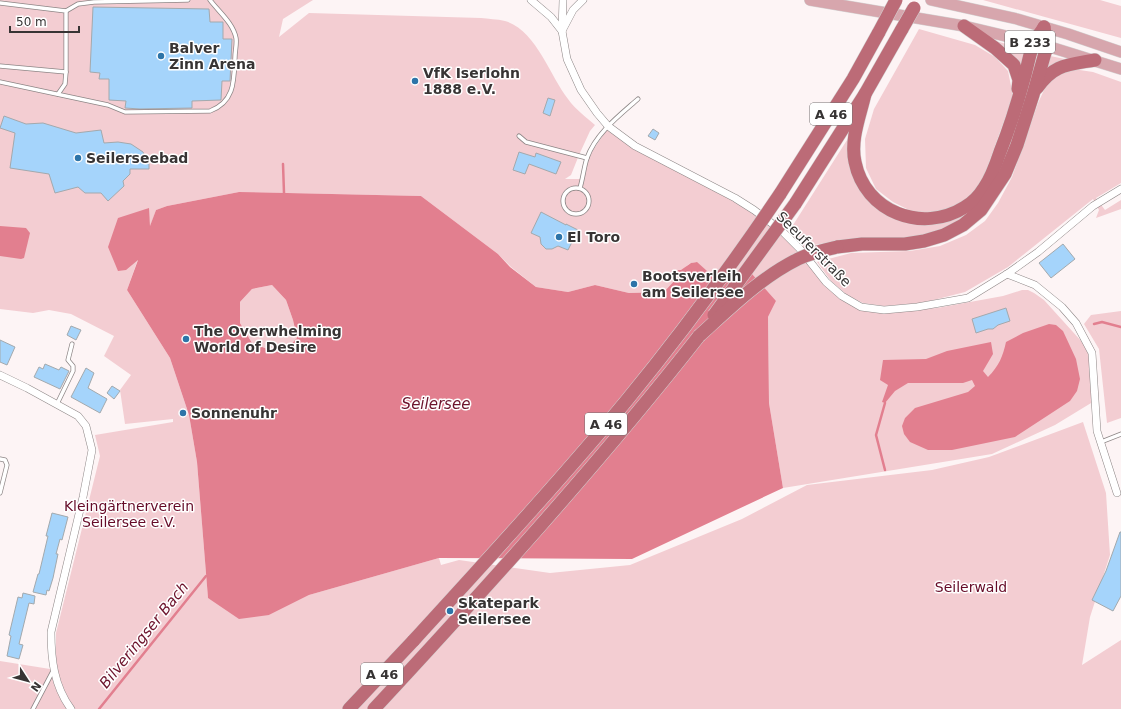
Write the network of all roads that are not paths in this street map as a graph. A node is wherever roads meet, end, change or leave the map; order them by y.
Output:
1 (188, 0) edge
2 (210, 0) edge
3 (531, 0) edge
4 (563, 0) edge
5 (583, 0) edge
6 (810, 0) edge
7 (896, 0) edge
8 (917, 0) edge
9 (931, 0) edge
10 (0, 4) edge
11 (66, 11) junction
12 (964, 26) junction
13 (1044, 27) junction
14 (562, 31) junction
15 (1040, 44) junction
16 (1121, 52) edge
17 (1095, 60) junction
18 (0, 66) edge
19 (1121, 69) edge
20 (66, 72) junction
21 (0, 82) edge
22 (58, 94) junction
23 (865, 94) junction
24 (1033, 95) junction
25 (638, 98) dead end
26 (1017, 103) junction
27 (608, 126) junction
28 (519, 136) dead end
29 (587, 158) junction
30 (580, 188) junction
31 (1121, 190) edge
32 (1007, 274) junction
33 (699, 336) junction
34 (72, 344) dead end
35 (0, 375) edge
36 (57, 404) junction
37 (1121, 434) edge
38 (1100, 442) junction
39 (0, 459) edge
40 (0, 493) edge
41 (1119, 495) edge
42 (53, 671) junction
43 (33, 709) edge
44 (71, 709) edge
45 (349, 709) edge
46 (374, 709) edge

1 - 11 lane
2 - 22 lane
3 - 14 street, Seeuferstraße
4 - 14 street, Seeuferstraße
5 - 14 street
6 - 12 main road, B 233
7 - 45 highway, A 46, bridge
8 - 23 highway, A 46, bridge
9 - 13 main road, B 233
10 - 11 lane
11 - 20 lane
12 - 15 main road, B 233
12 - 26 highway
13 - 15 highway
13 - 16 main road, B 233
14 - 27 street, Seeuferstraße
15 - 17 main road, B 233
15 - 24 highway
15 - 26 highway
17 - 19 main road, B 233
17 - 24 highway
18 - 20 lane
20 - 22 lane
21 - 22 lane
23 - 26 highway
23 - 33 highway, A 46, bridge
24 - 33 highway, bridge
25 - 27 lane
27 - 29 lane
27 - 32 street, Seeuferstraße
28 - 29 lane
29 - 30 lane
30 - 30 lane
31 - 32 street, Seeuferstraße
32 - 38 street
33 - 46 highway, A 46
34 - 36 lane
35 - 36 street
36 - 42 street
37 - 38 lane
38 - 41 street
39 - 40 lane
42 - 43 lane
42 - 44 street

